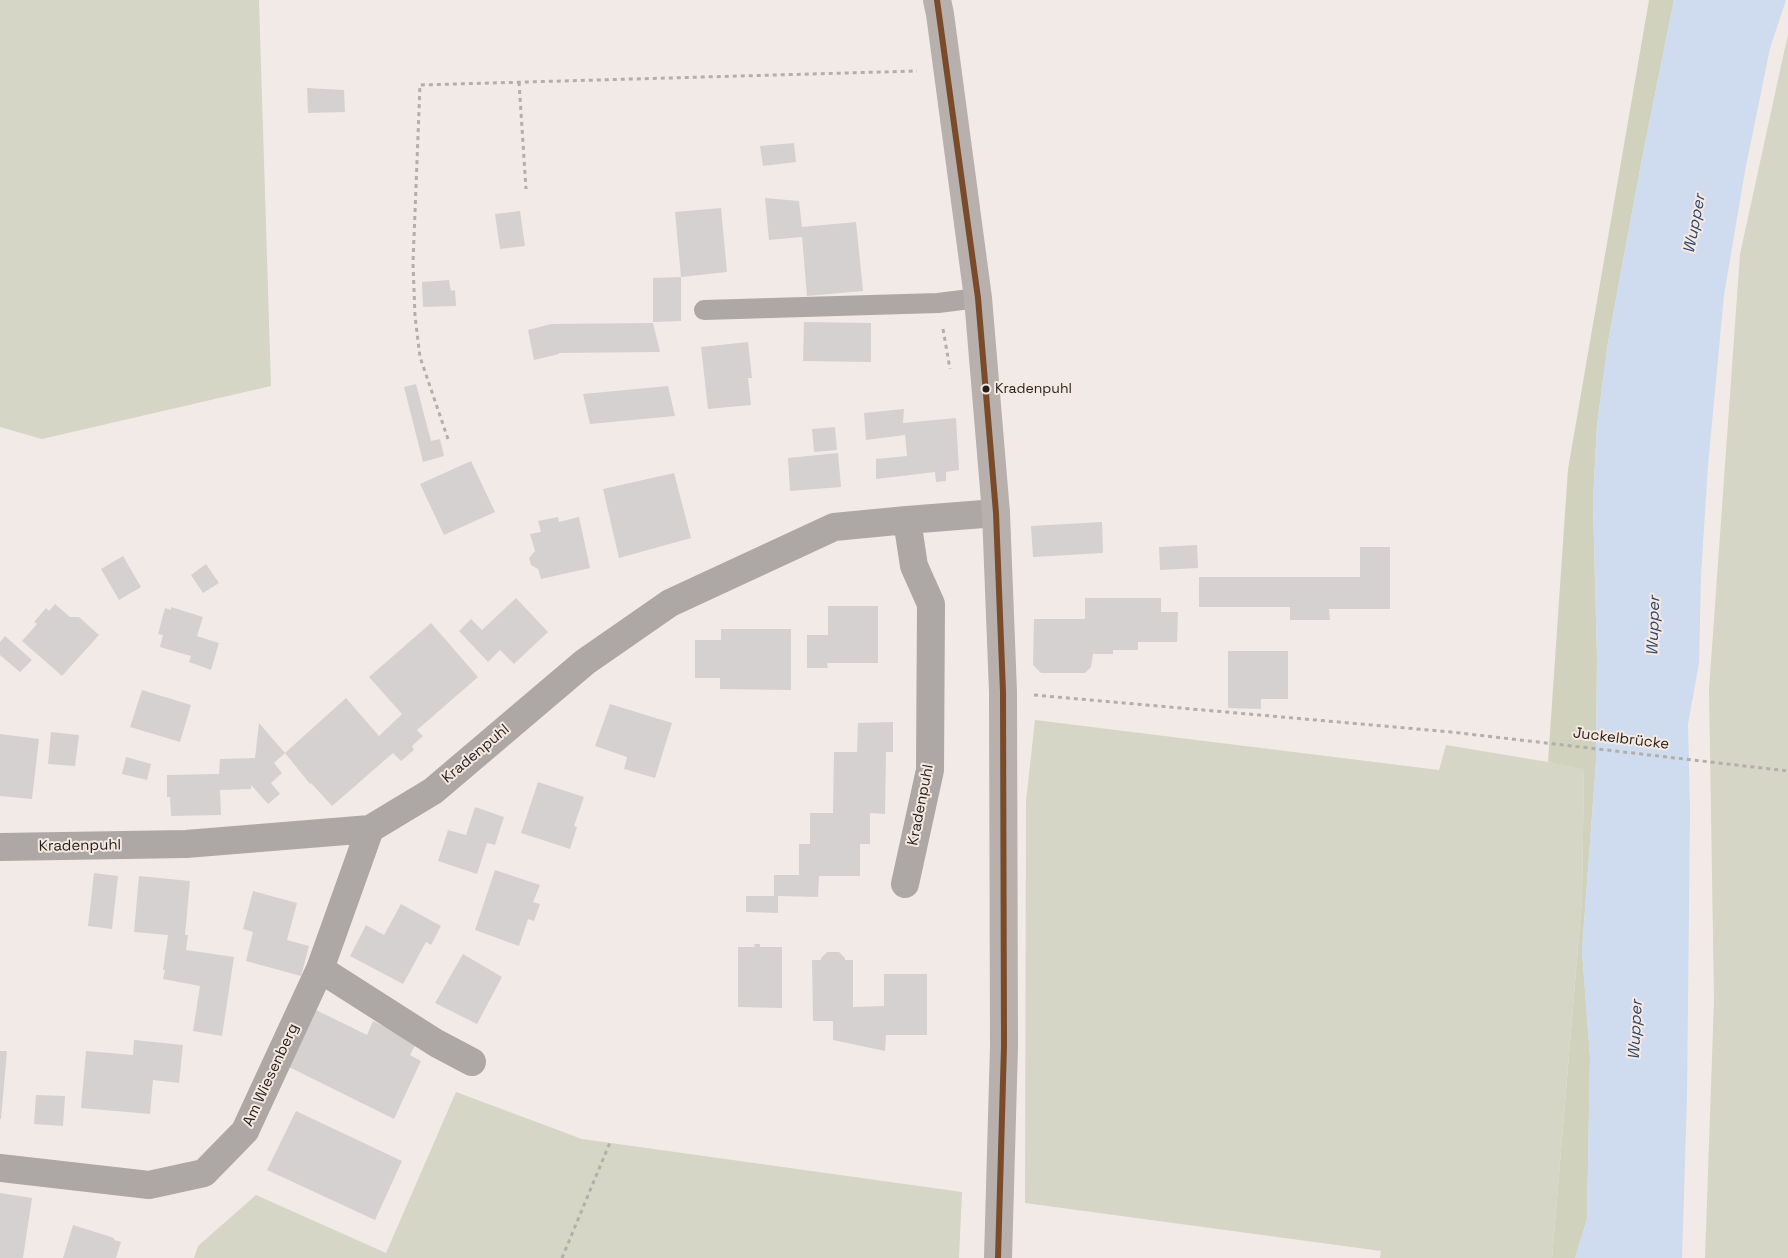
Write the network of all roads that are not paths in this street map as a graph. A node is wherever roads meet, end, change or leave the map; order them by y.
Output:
1 (937, 0) edge
2 (978, 298) junction
3 (704, 310) dead end
4 (996, 513) junction
5 (907, 520) junction
6 (370, 829) junction
7 (0, 847) edge
8 (905, 884) dead end
9 (320, 969) junction
10 (472, 1062) dead end
11 (0, 1168) edge
12 (998, 1258) edge

1 - 2 main road
2 - 3 lane
2 - 4 main road
4 - 5 street, Kradenpuhl
4 - 12 main road
5 - 6 street, Kradenpuhl
5 - 8 street, Kradenpuhl
6 - 7 street, Kradenpuhl
6 - 9 street, Am Wiesenberg
9 - 10 street
9 - 11 street, Am Wiesenberg

